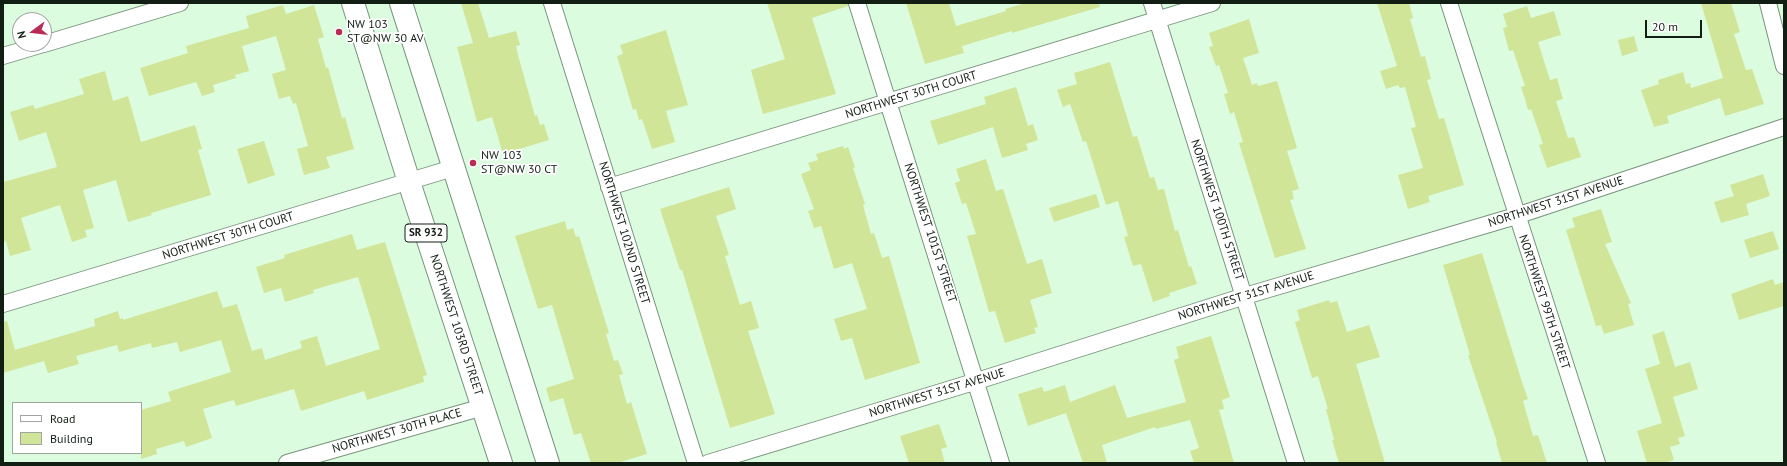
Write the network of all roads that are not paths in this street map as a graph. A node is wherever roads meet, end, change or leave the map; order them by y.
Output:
1 (180, 3) edge
2 (353, 3) edge
3 (401, 3) edge
4 (552, 3) edge
5 (857, 3) edge
6 (1152, 3) edge
7 (1212, 3) edge
8 (1449, 3) edge
9 (1768, 3) edge
10 (1157, 20) junction
11 (52, 42) edge
12 (17, 52) edge
13 (3, 56) edge
14 (1784, 66) edge
15 (889, 102) junction
16 (1784, 127) edge
17 (453, 168) junction
18 (409, 182) junction
19 (609, 188) junction
20 (1516, 216) junction
21 (1244, 296) junction
22 (3, 304) edge
23 (977, 381) junction
24 (483, 407) junction
25 (288, 463) edge
26 (501, 463) edge
27 (548, 463) edge
28 (696, 463) edge
29 (708, 463) edge
30 (1002, 463) edge
31 (1296, 463) edge
32 (1597, 463) edge

1 - 11 street
2 - 18 main road, NORTHWEST 103RD STREET / SR 932
3 - 17 main road
4 - 19 street, NORTHWEST 102ND STREET
5 - 15 street, NORTHWEST 101ST STREET
6 - 10 street, NORTHWEST 100TH STREET
7 - 10 street, NORTHWEST 30TH COURT
8 - 20 street, NORTHWEST 99TH STREET
9 - 14 street
10 - 15 street, NORTHWEST 30TH COURT
10 - 21 street, NORTHWEST 100TH STREET
12 - 13 street
15 - 19 street, NORTHWEST 30TH COURT
15 - 23 street, NORTHWEST 101ST STREET
16 - 20 street, NORTHWEST 31ST AVENUE
17 - 18 street, NORTHWEST 30TH COURT
17 - 27 main road
18 - 22 street, NORTHWEST 30TH COURT
18 - 24 main road, NORTHWEST 103RD STREET / SR 932
19 - 28 street, NORTHWEST 102ND STREET
20 - 21 street, NORTHWEST 31ST AVENUE
20 - 32 street, NORTHWEST 99TH STREET
21 - 23 street, NORTHWEST 31ST AVENUE
21 - 31 street, NORTHWEST 100TH STREET
23 - 29 street, NORTHWEST 31ST AVENUE
23 - 30 street, NORTHWEST 101ST STREET
24 - 25 street, NORTHWEST 30TH PLACE
24 - 26 main road, NORTHWEST 103RD STREET / SR 932

